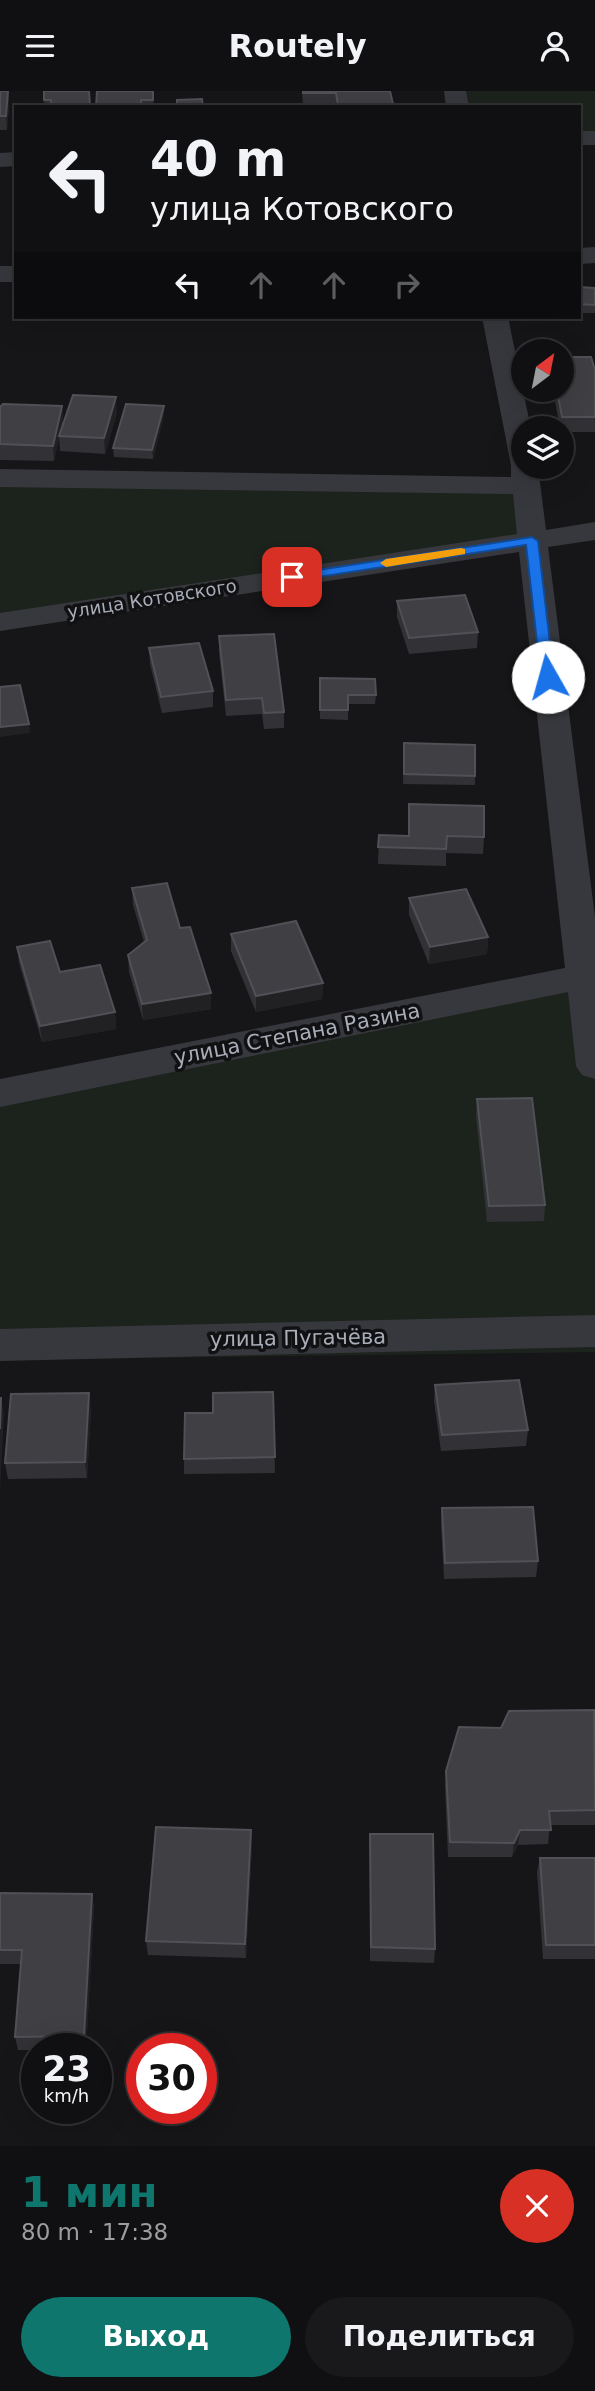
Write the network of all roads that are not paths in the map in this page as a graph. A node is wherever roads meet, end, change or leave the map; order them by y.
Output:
1 (495, 319) edge
2 (514, 416) edge
3 (511, 472) edge
4 (0, 478) edge
5 (526, 479) edge
6 (595, 531) edge
7 (532, 541) junction
8 (0, 622) edge
9 (589, 975) edge
10 (595, 1066) edge
11 (0, 1093) edge
12 (595, 1331) edge
13 (0, 1345) edge

1 - 2 street
3 - 4 street
5 - 7 street
6 - 7 street, улица Котовского
7 - 8 street, улица Котовского
7 - 9 street
9 - 10 street
9 - 11 street, улица Степана Разина
12 - 13 street, улица Пугачёва

